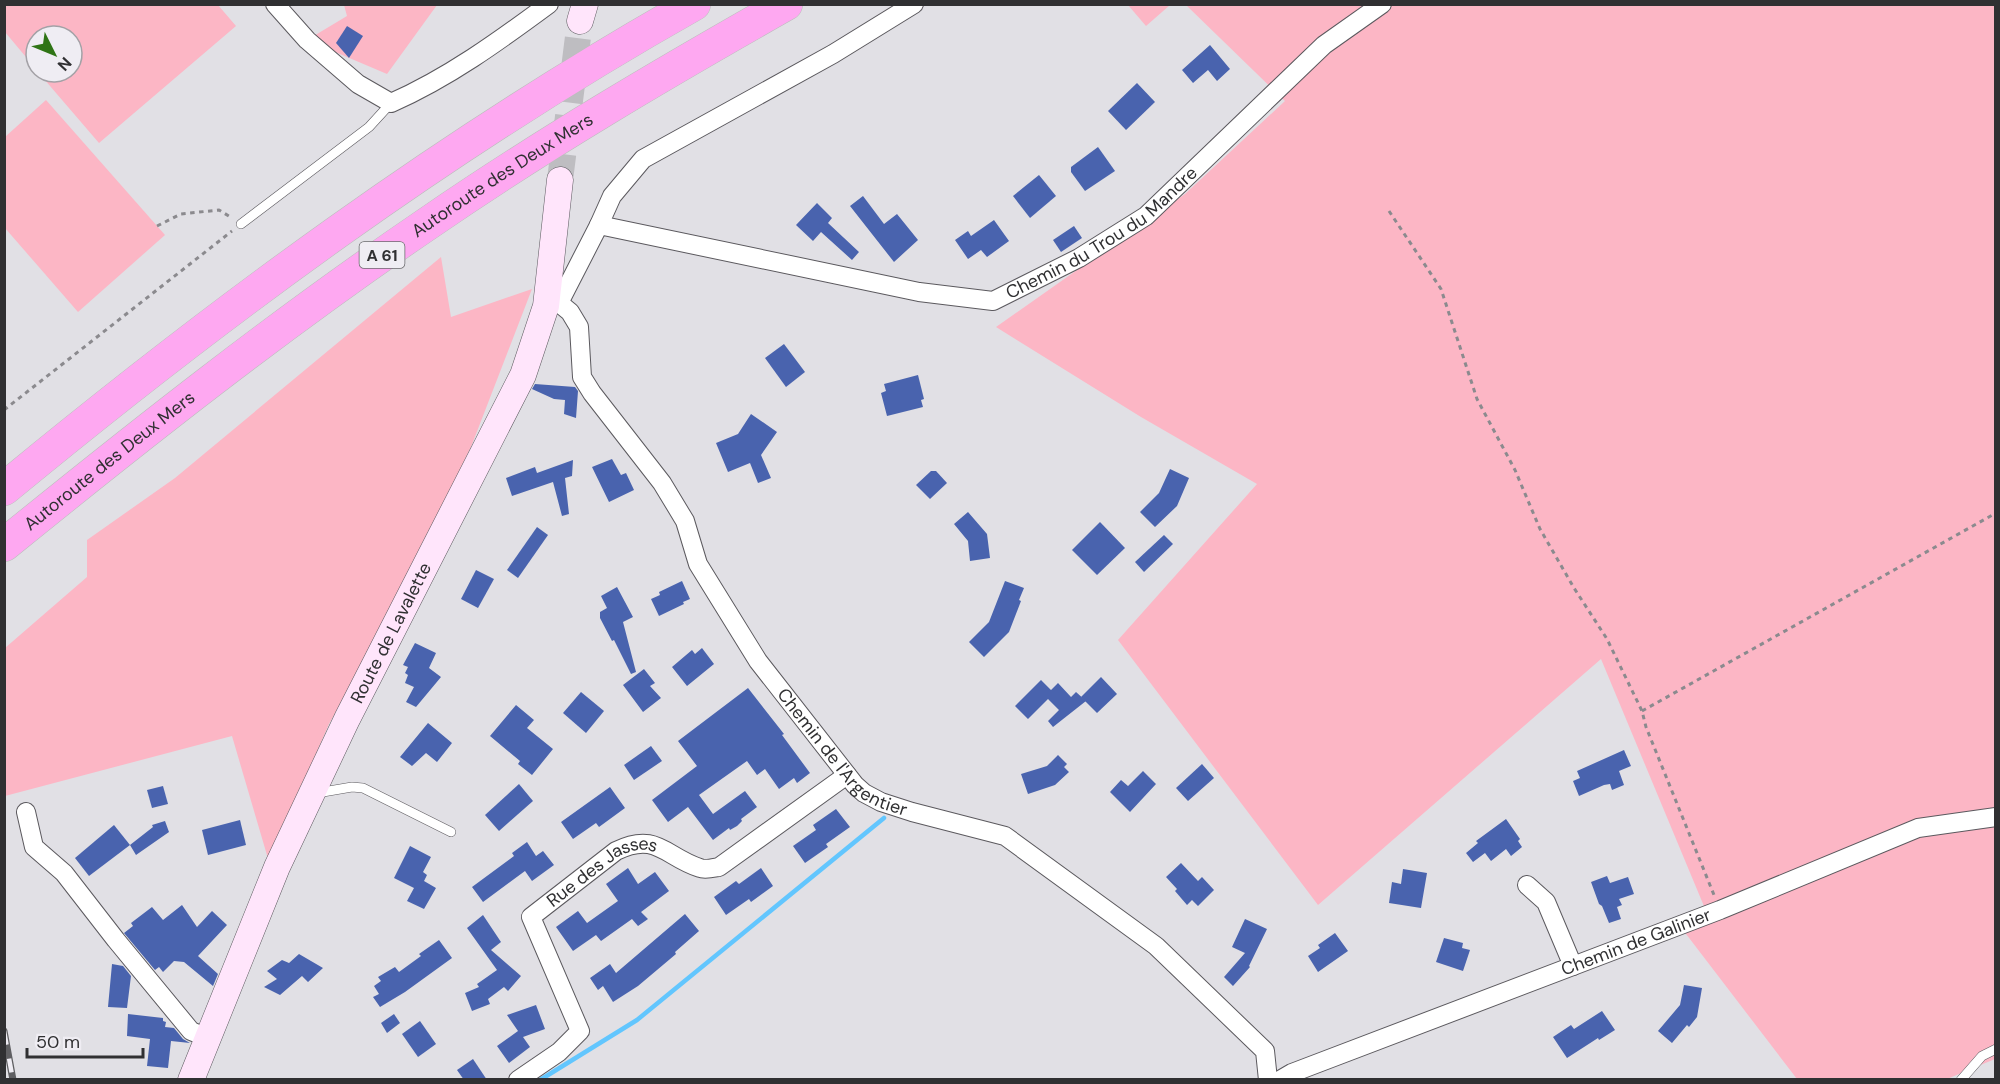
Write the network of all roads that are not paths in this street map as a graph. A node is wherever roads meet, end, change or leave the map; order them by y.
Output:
1 (275, 4) edge
2 (549, 4) edge
3 (694, 4) edge
4 (786, 4) edge
5 (914, 4) edge
6 (1382, 4) edge
7 (392, 103) junction
8 (560, 180) tunnel mouth
9 (241, 224) road end
10 (600, 225) junction
11 (553, 305) junction
12 (4, 489) edge
13 (4, 545) edge
14 (847, 775) junction
15 (312, 792) junction
16 (26, 812) dead end
17 (1995, 817) edge
18 (451, 832) dead end
19 (1527, 885) dead end
20 (1573, 966) junction
21 (208, 1038) junction
22 (1995, 1049) edge
23 (191, 1080) edge
24 (518, 1080) edge
25 (1268, 1080) edge
26 (1280, 1080) edge
27 (1961, 1080) edge

1 - 7 street
2 - 7 street
3 - 12 highway, A 61
4 - 13 highway, Autoroute des Deux Mers / A 61
5 - 10 street
6 - 10 street, Chemin du Trou du Mandre
7 - 9 lane
8 - 11 main road, Route de Lavalette
10 - 11 street
11 - 14 street, Chemin de l'Argentier
11 - 15 main road, Route de Lavalette
14 - 24 street, Rue des Jasses
14 - 25 street, Chemin de l'Argentier
15 - 18 lane
15 - 21 main road, Route de Lavalette
16 - 21 street
17 - 20 street, Chemin de Galinier
19 - 20 street
20 - 26 street, Chemin de Galinier
21 - 23 main road, Route de Lavalette
22 - 27 lane

